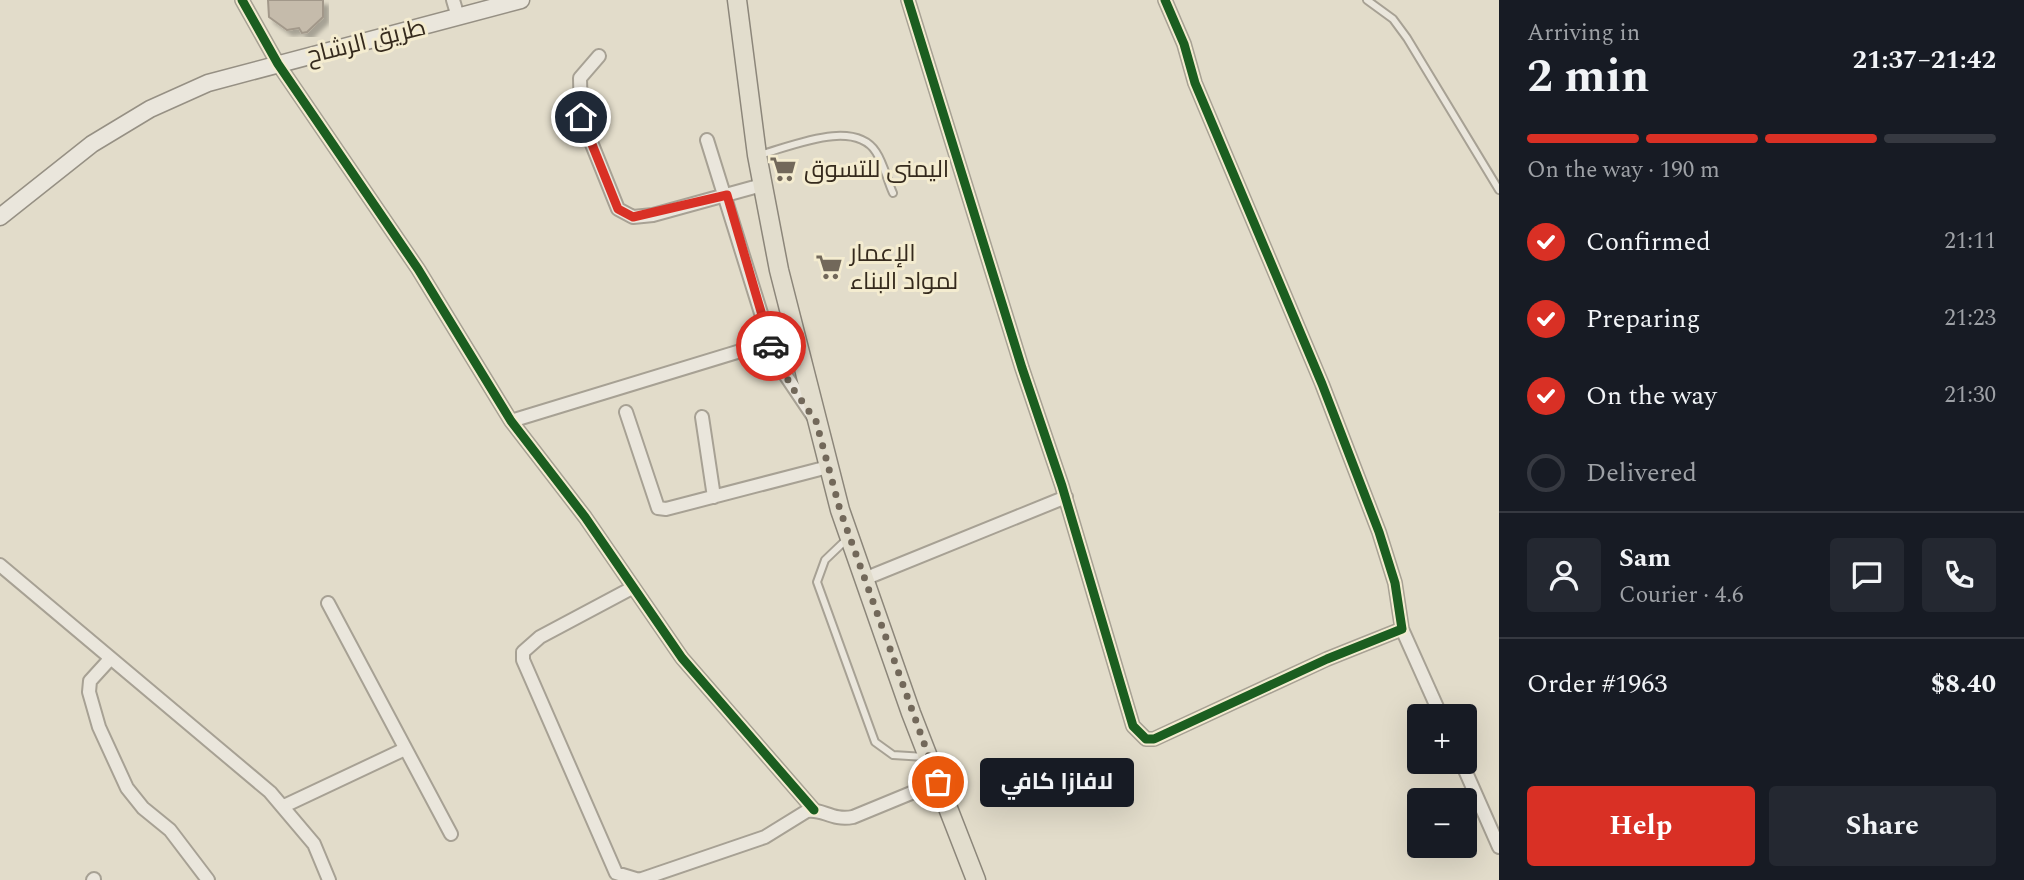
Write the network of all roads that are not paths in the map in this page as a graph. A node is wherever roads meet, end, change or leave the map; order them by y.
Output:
1 (242, 0) edge
2 (453, 0) edge
3 (521, 0) edge
4 (730, 0) edge
5 (737, 0) edge
6 (744, 0) edge
7 (908, 0) edge
8 (1165, 0) edge
9 (1367, 0) edge
10 (458, 17) junction
11 (741, 26) junction
12 (599, 56) dead end
13 (278, 64) junction
14 (707, 140) dead end
15 (757, 155) junction
16 (762, 185) junction
17 (1499, 190) edge
18 (893, 193) dead end
19 (727, 195) junction
20 (3, 209) edge
21 (770, 342) junction
22 (626, 412) dead end
23 (702, 417) dead end
24 (511, 421) junction
25 (816, 421) junction
26 (828, 467) junction
27 (714, 497) junction
28 (1066, 497) junction
29 (849, 537) junction
30 (0, 565) edge
31 (864, 579) junction
32 (632, 588) junction
33 (328, 603) dead end
34 (1402, 629) junction
35 (110, 659) junction
36 (1436, 704) edge
37 (405, 749) junction
38 (928, 757) junction
39 (1467, 774) edge
40 (938, 782) junction
41 (284, 806) junction
42 (814, 810) junction
43 (451, 834) dead end
44 (1499, 847) edge
45 (616, 876) edge
46 (208, 880) edge
47 (329, 880) edge
48 (976, 880) edge

1 - 13 street
2 - 10 street
3 - 10 main road, طريق الرشاح
4 - 11 main road
5 - 11 main road
6 - 11 main road
7 - 28 street
8 - 34 street
9 - 17 lane
10 - 13 main road, طريق الرشاح
11 - 15 main road
12 - 19 street
13 - 20 main road, طريق الرشاح
13 - 24 street
14 - 19 street
15 - 16 main road
15 - 18 lane
16 - 19 street
16 - 25 main road
19 - 21 street
21 - 24 street
21 - 25 street
22 - 27 street
23 - 27 street
24 - 32 street
25 - 26 main road
26 - 27 street
26 - 29 main road
28 - 31 street
28 - 34 street
29 - 31 main road
29 - 38 lane
30 - 35 street
31 - 38 main road
32 - 42 street
32 - 45 street
33 - 37 street
34 - 36 street
35 - 41 street
35 - 46 street
37 - 41 street
37 - 43 street
38 - 40 main road
39 - 44 street
40 - 42 street
40 - 48 main road
41 - 47 street
42 - 45 street

